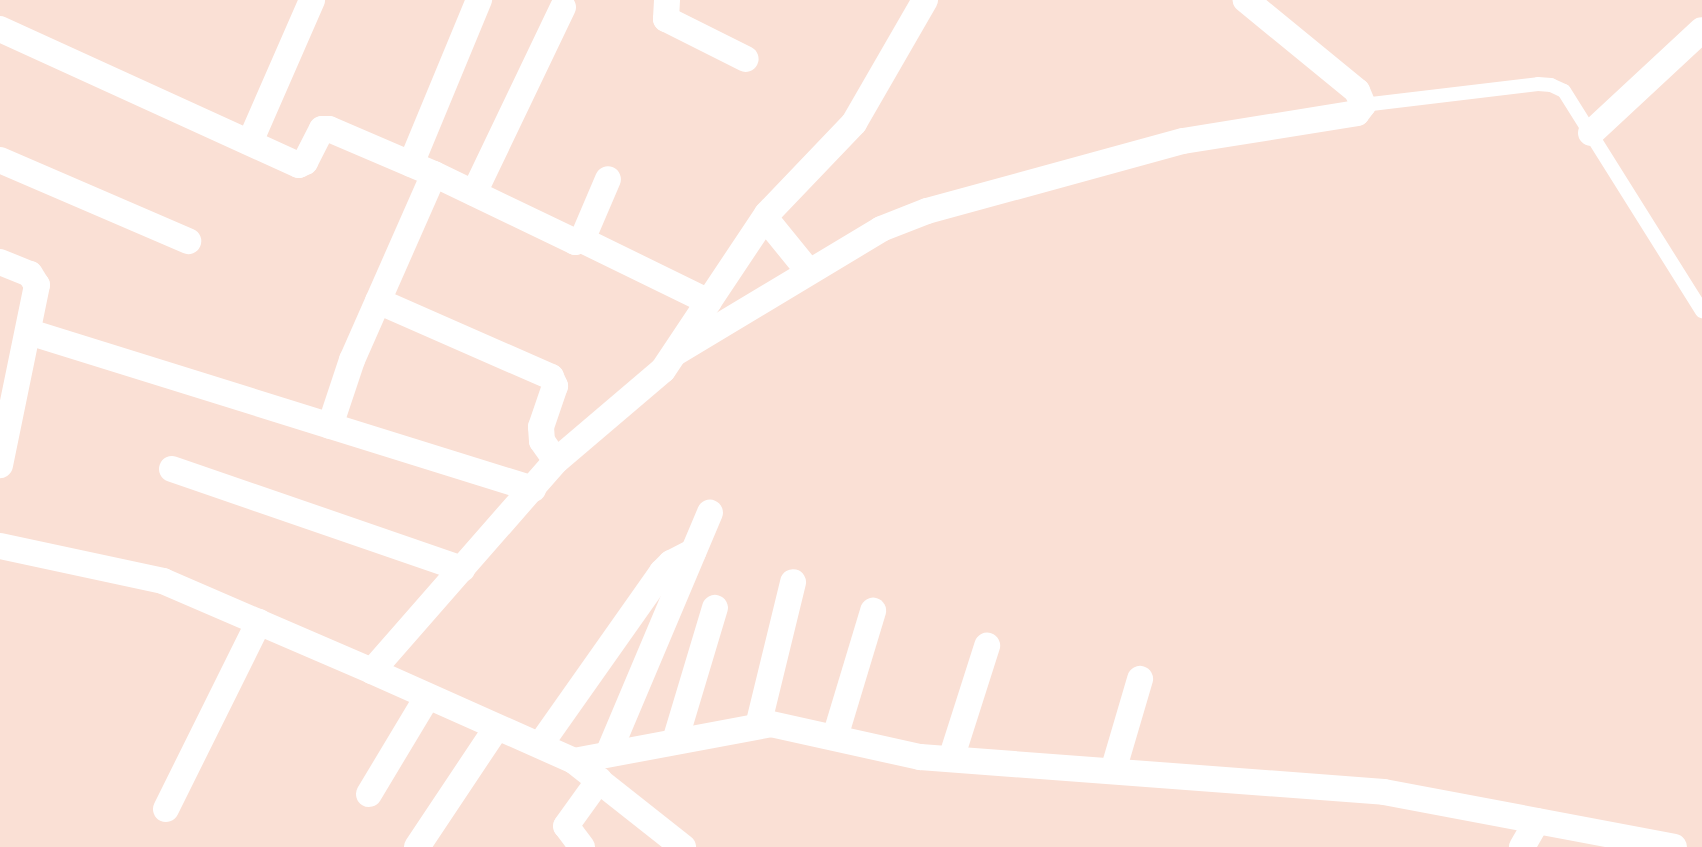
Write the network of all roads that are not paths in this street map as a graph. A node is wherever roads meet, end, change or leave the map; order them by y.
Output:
1 (312, 0) edge
2 (479, 0) edge
3 (667, 0) edge
4 (925, 0) edge
5 (1246, 0) edge
6 (563, 7) dead end
7 (0, 29) edge
8 (1702, 30) edge
9 (746, 59) dead end
10 (1363, 105) junction
11 (1591, 133) junction
12 (250, 142) junction
13 (0, 160) edge
14 (422, 169) junction
15 (608, 179) dead end
16 (474, 193) junction
17 (766, 219) junction
18 (582, 240) junction
19 (188, 241) dead end
20 (0, 262) edge
21 (809, 272) junction
22 (378, 301) junction
23 (709, 302) junction
24 (1702, 311) edge
25 (29, 332) junction
26 (675, 353) junction
27 (10, 372) edge
28 (330, 426) junction
29 (556, 461) junction
30 (0, 465) edge
31 (172, 469) dead end
32 (533, 489) junction
33 (710, 513) dead end
34 (0, 546) edge
35 (693, 552) junction
36 (462, 569) junction
37 (793, 582) dead end
38 (715, 608) dead end
39 (873, 611) dead end
40 (259, 622) junction
41 (987, 646) dead end
42 (372, 671) junction
43 (1140, 679) dead end
44 (428, 696) junction
45 (758, 726) junction
46 (497, 727) junction
47 (835, 737) junction
48 (675, 741) junction
49 (540, 745) junction
50 (608, 754) junction
51 (951, 759) junction
52 (574, 761) junction
53 (1113, 771) junction
54 (599, 780) junction
55 (369, 794) dead end
56 (166, 809) dead end
57 (1537, 821) junction
58 (1610, 841) edge
59 (417, 847) edge
60 (582, 847) edge
61 (683, 847) edge
62 (1522, 847) edge
63 (1674, 847) edge

1 - 12 street
2 - 14 street
3 - 9 street
4 - 17 street
5 - 10 street
6 - 16 street
7 - 12 street
8 - 11 street
10 - 11 lane
10 - 21 street
11 - 24 lane
12 - 14 street
13 - 19 street
14 - 16 street
14 - 22 street
15 - 18 street
16 - 18 street
17 - 21 street
17 - 23 street
18 - 23 street
20 - 25 street
21 - 26 street
22 - 28 street
22 - 29 street
23 - 26 street
25 - 27 street
25 - 28 street
26 - 29 street
27 - 30 street
28 - 32 street
29 - 32 street
31 - 36 street
32 - 36 street
33 - 35 street
34 - 40 street
35 - 49 street
35 - 50 street
36 - 42 street
37 - 45 street
38 - 48 street
39 - 47 street
40 - 42 street
40 - 56 street
41 - 51 street
42 - 44 street
43 - 53 street
44 - 46 street
44 - 55 street
45 - 47 street
45 - 48 street
46 - 49 street
46 - 59 street
47 - 51 street
48 - 50 street
49 - 52 street
50 - 52 street
51 - 53 street
52 - 54 street
53 - 57 street
54 - 60 street
54 - 61 street
57 - 58 street
57 - 62 street
58 - 63 street

